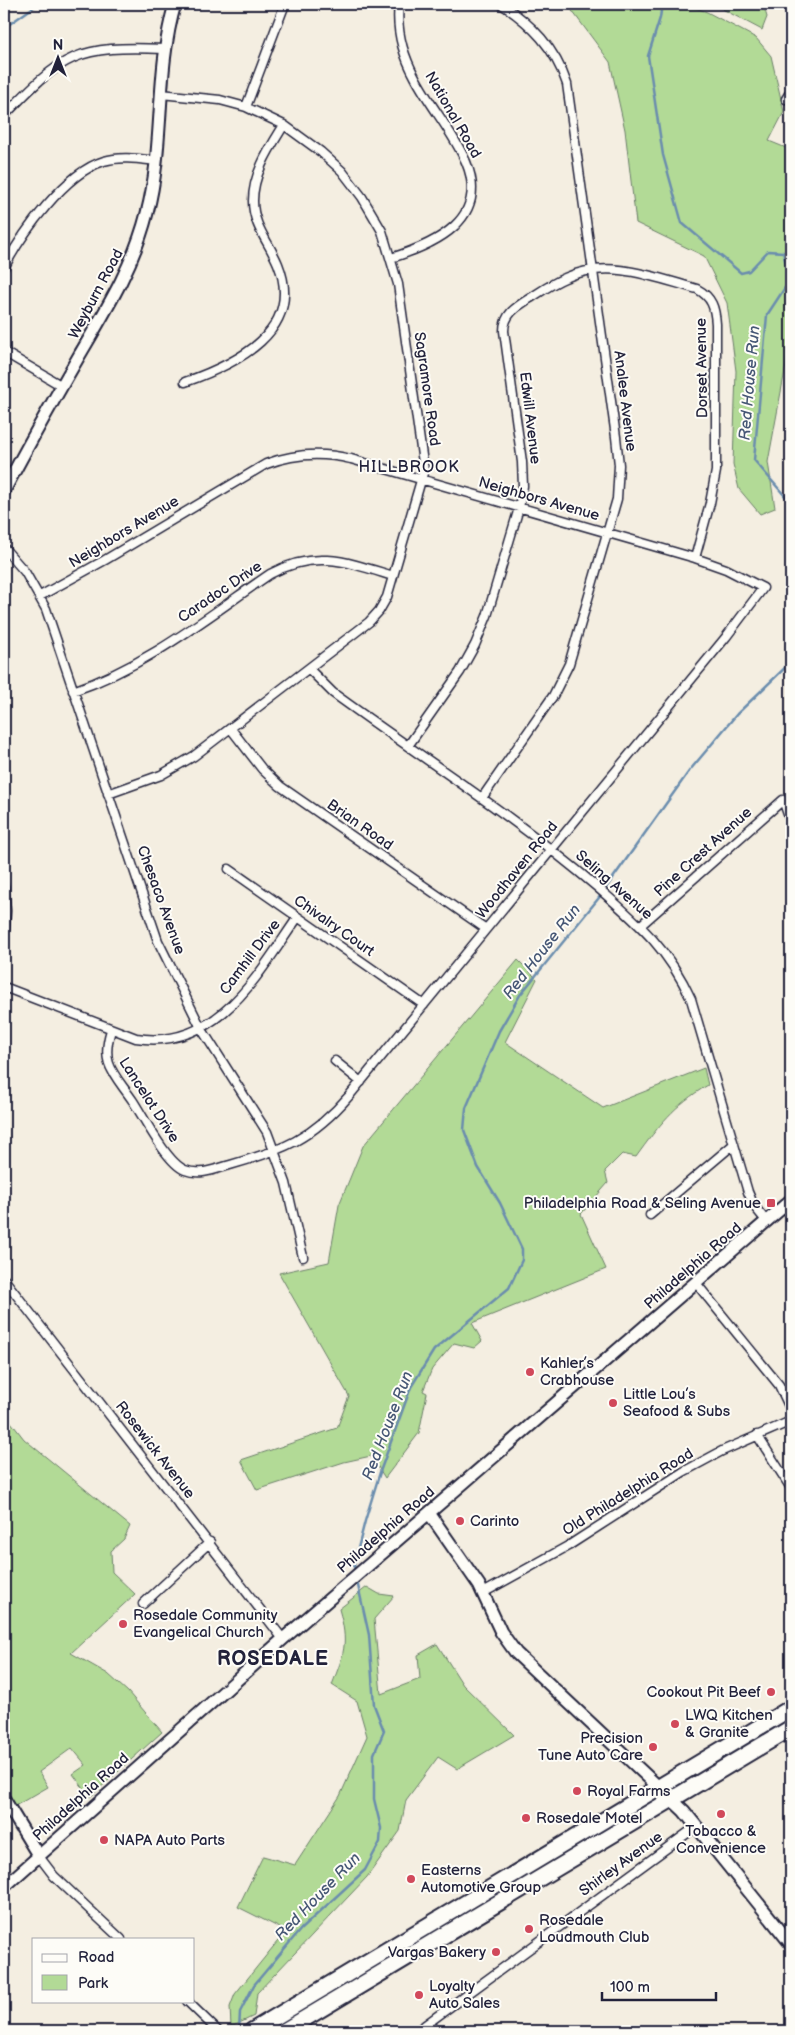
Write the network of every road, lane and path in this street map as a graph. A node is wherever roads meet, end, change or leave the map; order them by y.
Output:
1 (175, 4) edge
2 (284, 4) edge
3 (399, 4) edge
4 (501, 4) edge
5 (165, 49) junction
6 (791, 91) edge
7 (161, 94) junction
8 (786, 98) dead end
9 (246, 107) junction
10 (4, 116) edge
11 (284, 125) junction
12 (157, 160) junction
13 (391, 258) junction
14 (4, 268) edge
15 (594, 270) junction
16 (4, 352) edge
17 (185, 382) dead end
18 (62, 386) junction
19 (421, 479) junction
20 (4, 491) edge
21 (519, 508) junction
22 (608, 533) junction
23 (4, 548) edge
24 (695, 558) junction
25 (393, 576) junction
26 (763, 588) joint
27 (40, 596) junction
28 (309, 669) junction
29 (73, 691) junction
30 (231, 728) junction
31 (408, 746) junction
32 (108, 794) junction
33 (482, 798) junction
34 (791, 823) edge
35 (552, 849) junction
36 (229, 869) dead end
37 (4, 886) edge
38 (298, 917) junction
39 (641, 925) junction
40 (486, 929) junction
41 (5, 932) edge
42 (4, 941) edge
43 (4, 987) edge
44 (424, 1005) junction
45 (201, 1028) junction
46 (111, 1030) junction
47 (334, 1061) dead end
48 (361, 1082) junction
49 (734, 1144) junction
50 (275, 1152) junction
51 (791, 1200) edge
52 (650, 1215) dead end
53 (767, 1222) junction
54 (303, 1257) dead end
55 (4, 1279) edge
56 (696, 1283) junction
57 (791, 1410) edge
58 (791, 1421) edge
59 (757, 1435) junction
60 (791, 1488) edge
61 (429, 1513) junction
62 (210, 1542) junction
63 (483, 1593) junction
64 (143, 1604) dead end
65 (283, 1639) junction
66 (791, 1708) edge
67 (791, 1728) edge
68 (659, 1786) junction
69 (672, 1798) junction
70 (4, 1799) edge
71 (697, 1826) junction
72 (38, 1855) junction
73 (4, 1887) edge
74 (121, 1938) edge
75 (791, 1944) edge
76 (188, 2002) edge
77 (218, 2031) edge
78 (252, 2031) edge
79 (284, 2031) edge
80 (417, 2031) edge

1 - 5 street, Weyburn Road
2 - 9 street
3 - 13 street, National Road
4 - 15 street, Analee Avenue
5 - 7 street, Weyburn Road
5 - 10 street
6 - 8 street
7 - 9 street, Sagramore Road
7 - 12 street, Weyburn Road
9 - 11 street, Sagramore Road
11 - 13 street, Sagramore Road
11 - 17 street
12 - 14 street
12 - 18 street, Weyburn Road
13 - 19 street, Sagramore Road
15 - 21 street, Edwill Avenue
15 - 22 street, Analee Avenue
15 - 24 street, Dorset Avenue
16 - 18 street
18 - 20 street, Weyburn Road
19 - 21 street, Neighbors Avenue
19 - 25 street, Sagramore Road
19 - 27 street, Neighbors Avenue
21 - 22 street, Neighbors Avenue
21 - 31 street, Edwill Avenue
22 - 24 street, Neighbors Avenue
22 - 33 street, Analee Avenue
23 - 27 street, Chesaco Avenue
24 - 26 street, Neighbors Avenue
25 - 28 street, Sagramore Road
25 - 29 street, Caradoc Drive
26 - 35 street, Woodhaven Road
27 - 29 street, Chesaco Avenue
28 - 30 street, Sagramore Road
28 - 31 street, Seling Avenue
29 - 32 street, Chesaco Avenue
30 - 32 street, Sagramore Road
30 - 40 street, Brian Road
31 - 33 street, Seling Avenue
32 - 45 street, Chesaco Avenue
33 - 35 street, Seling Avenue
34 - 39 street, Pine Crest Avenue
35 - 39 street, Seling Avenue
35 - 40 street, Woodhaven Road
36 - 38 street, Chivalry Court
37 - 41 street
38 - 44 street, Chivalry Court
38 - 45 street, Camhill Drive
39 - 49 street, Seling Avenue
40 - 44 street, Woodhaven Road
41 - 42 street
43 - 46 street
44 - 48 street, Woodhaven Road
45 - 46 street, Camhill Drive
45 - 50 street, Chesaco Avenue
46 - 50 street, Lancelot Drive
47 - 48 street
48 - 50 street, Woodhaven Road
49 - 52 street
49 - 53 street, Seling Avenue
50 - 54 street, Chesaco Avenue
51 - 53 street, Philadelphia Road
53 - 56 street, Philadelphia Road
55 - 62 street, Rosewick Avenue
56 - 57 street
56 - 61 street, Philadelphia Road
58 - 59 street, Old Philadelphia Road
59 - 60 street
59 - 63 street, Old Philadelphia Road
61 - 63 street
61 - 65 street, Philadelphia Road
62 - 64 street
62 - 65 street, Rosewick Avenue
63 - 68 street
65 - 72 street, Philadelphia Road
66 - 68 highway
67 - 69 highway
68 - 69 street
68 - 78 highway
69 - 71 street
69 - 79 highway
70 - 72 street
71 - 75 street
71 - 80 street, Shirley Avenue
72 - 73 street, Philadelphia Road
72 - 74 street
76 - 77 street

